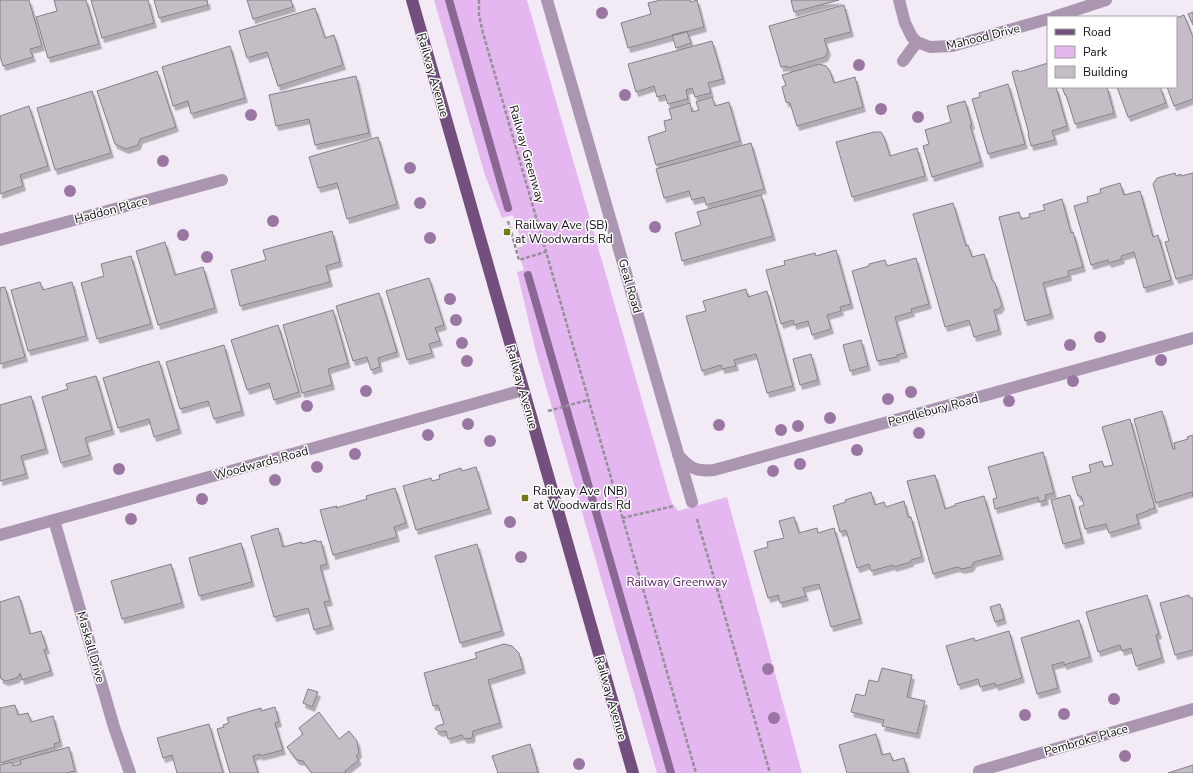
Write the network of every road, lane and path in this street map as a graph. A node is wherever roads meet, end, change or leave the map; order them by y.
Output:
1 (412, 0) edge
2 (479, 0) edge
3 (547, 0) edge
4 (899, 0) edge
5 (1106, 0) edge
6 (1057, 16) edge
7 (1047, 19) edge
8 (917, 42) junction
9 (903, 61) dead end
10 (222, 180) dead end
11 (508, 221) dead end
12 (0, 240) edge
13 (545, 252) junction
14 (1193, 338) edge
15 (522, 390) junction
16 (588, 400) junction
17 (546, 411) dead end
18 (678, 454) junction
19 (692, 502) junction
20 (622, 518) junction
21 (54, 520) junction
22 (0, 535) edge
23 (1193, 709) edge
24 (979, 771) dead end
25 (130, 773) edge
26 (633, 773) edge
27 (696, 773) edge
28 (770, 773) edge

1 - 15 main road, Railway Avenue
2 - 13 path, Railway Greenway
3 - 18 street, Geal Road
4 - 8 street
5 - 6 street
7 - 8 street, Mahood Drive
8 - 9 street
10 - 12 street, Haddon Place
11 - 13 path
13 - 16 path, Railway Greenway
14 - 18 street, Pendlebury Road
15 - 21 street, Woodwards Road
15 - 26 main road, Railway Avenue
16 - 17 path
16 - 20 path, Railway Greenway
18 - 19 street, Geal Road
19 - 20 path
19 - 28 path
20 - 27 path, Railway Greenway
21 - 22 street, Woodwards Road
21 - 25 street, Maskall Drive
23 - 24 street, Pembroke Place

